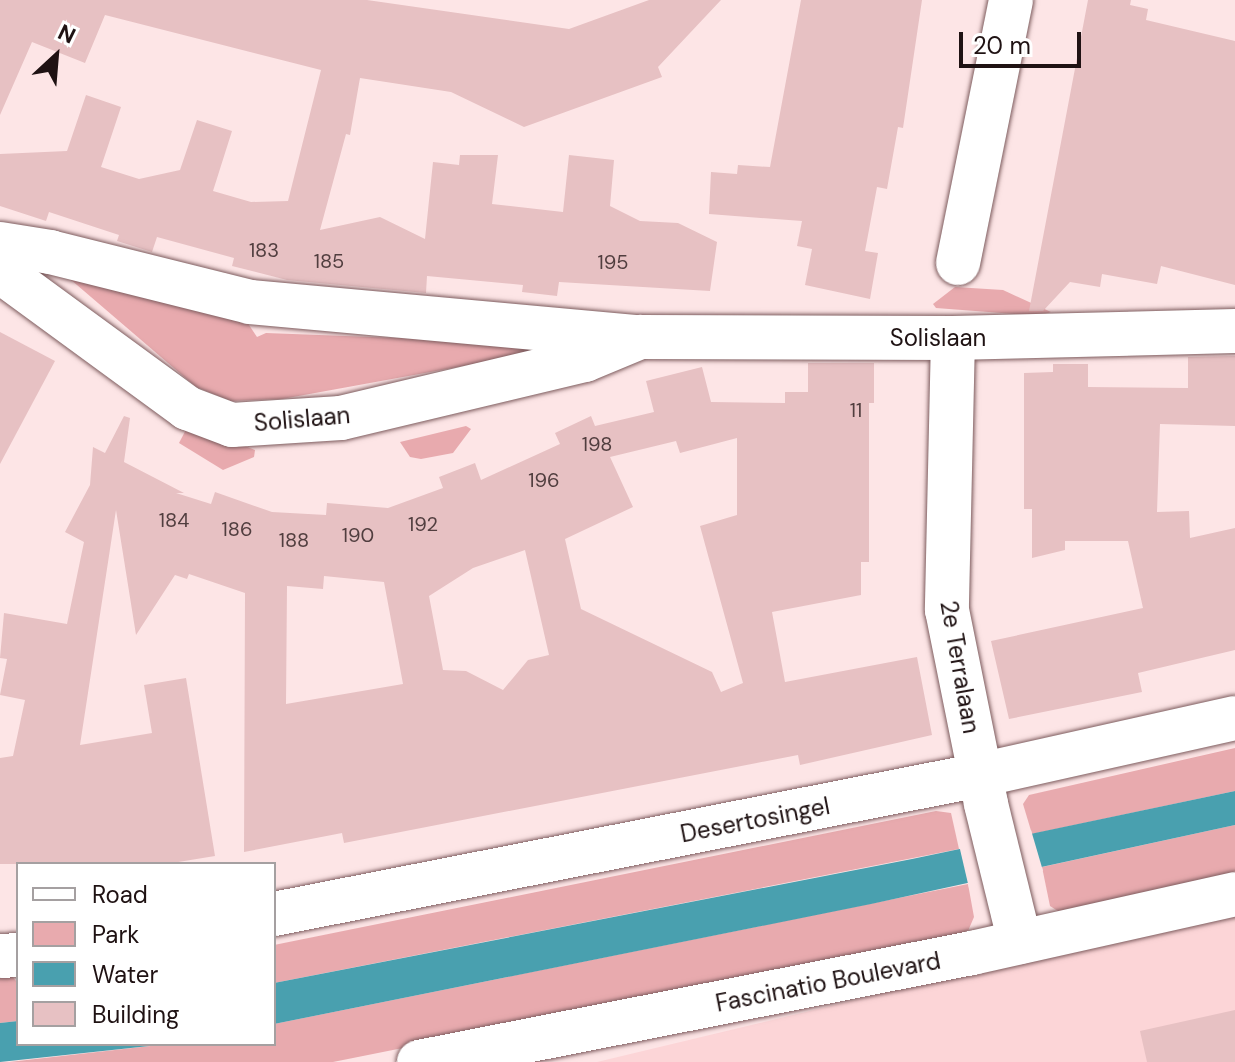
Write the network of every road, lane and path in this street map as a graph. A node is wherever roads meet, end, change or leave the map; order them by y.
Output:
1 (1011, 0) edge
2 (0, 244) edge
3 (958, 263) dead end
4 (0, 271) edge
5 (1235, 331) edge
6 (640, 337) junction
7 (953, 338) junction
8 (1235, 718) edge
9 (983, 790) junction
10 (1235, 894) edge
11 (276, 914) edge
12 (1020, 942) junction
13 (419, 1062) edge

1 - 3 street
2 - 6 street, Solislaan
4 - 6 street, Solislaan
5 - 7 street, Solislaan
6 - 7 street, Solislaan
7 - 9 street, 2e Terralaan
8 - 9 street, Desertosingel
9 - 11 street, Desertosingel
9 - 12 street, 2e Terralaan
10 - 12 street, Fascinatio Boulevard
12 - 13 street, Fascinatio Boulevard

